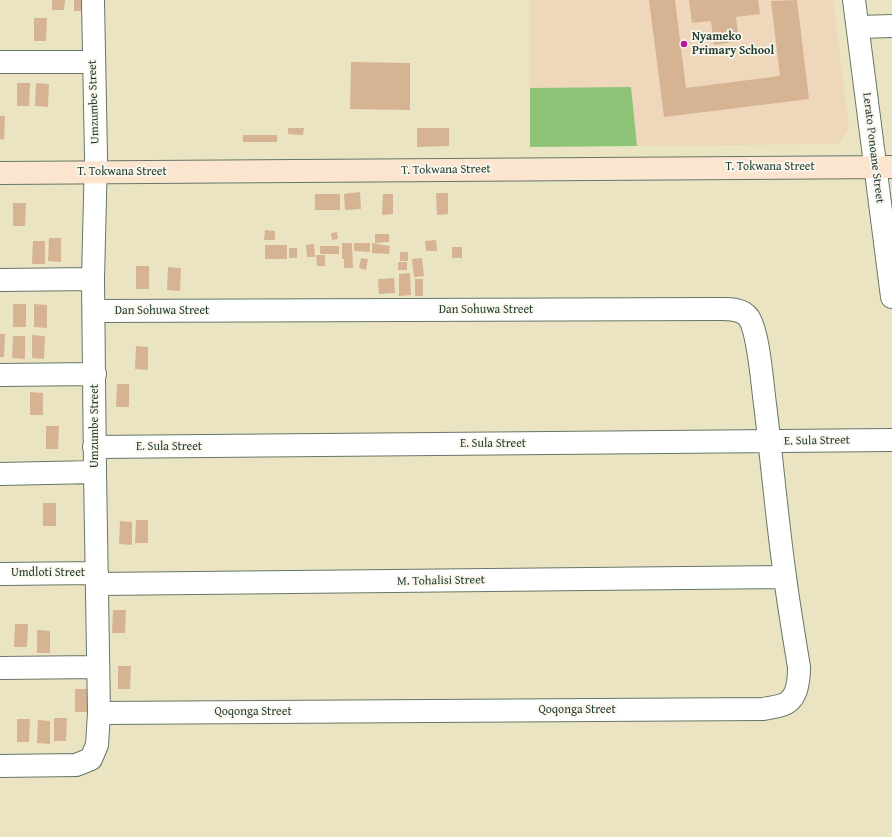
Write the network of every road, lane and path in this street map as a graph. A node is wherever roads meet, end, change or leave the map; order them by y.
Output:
1 (93, 0) edge
2 (854, 0) edge
3 (892, 26) edge
4 (858, 27) junction
5 (0, 62) edge
6 (93, 62) junction
7 (884, 167) edge
8 (0, 173) edge
9 (95, 173) junction
10 (93, 279) junction
11 (0, 280) edge
12 (892, 297) edge
13 (94, 311) junction
14 (95, 374) junction
15 (0, 375) edge
16 (892, 440) edge
17 (770, 442) junction
18 (94, 448) junction
19 (95, 472) junction
20 (0, 474) edge
21 (0, 574) edge
22 (785, 577) junction
23 (97, 578) junction
24 (98, 667) junction
25 (0, 668) edge
26 (99, 713) junction
27 (0, 766) edge

1 - 6 street, Umzumbe Street
2 - 4 street, Lerato Ponoane Street
3 - 4 street
4 - 7 street, Lerato Ponoane Street
5 - 6 street
6 - 9 street, Umzumbe Street
7 - 9 street, T. Tokwana Street
7 - 12 street, Lerato Ponoane Street
8 - 9 street, T. Tokwana Street
9 - 10 street, Umzumbe Street
10 - 11 street
10 - 13 street, Umzumbe Street
13 - 14 street, Umzumbe Street
13 - 17 street, Dan Sohuwa Street
14 - 15 street
14 - 18 street, Umzumbe Street
16 - 17 street, E. Sula Street
17 - 18 street, E. Sula Street
17 - 22 street, Qoqonga Street
18 - 19 street, Umzumbe Street
19 - 20 street
19 - 23 street, Umzumbe Street
21 - 23 street, Umdloti Street
22 - 23 street, M. Tohalisi Street
22 - 26 street, Qoqonga Street
23 - 24 street, Umzumbe Street
24 - 25 street
24 - 26 street, Umzumbe Street
26 - 27 street, Umzumbe Street

